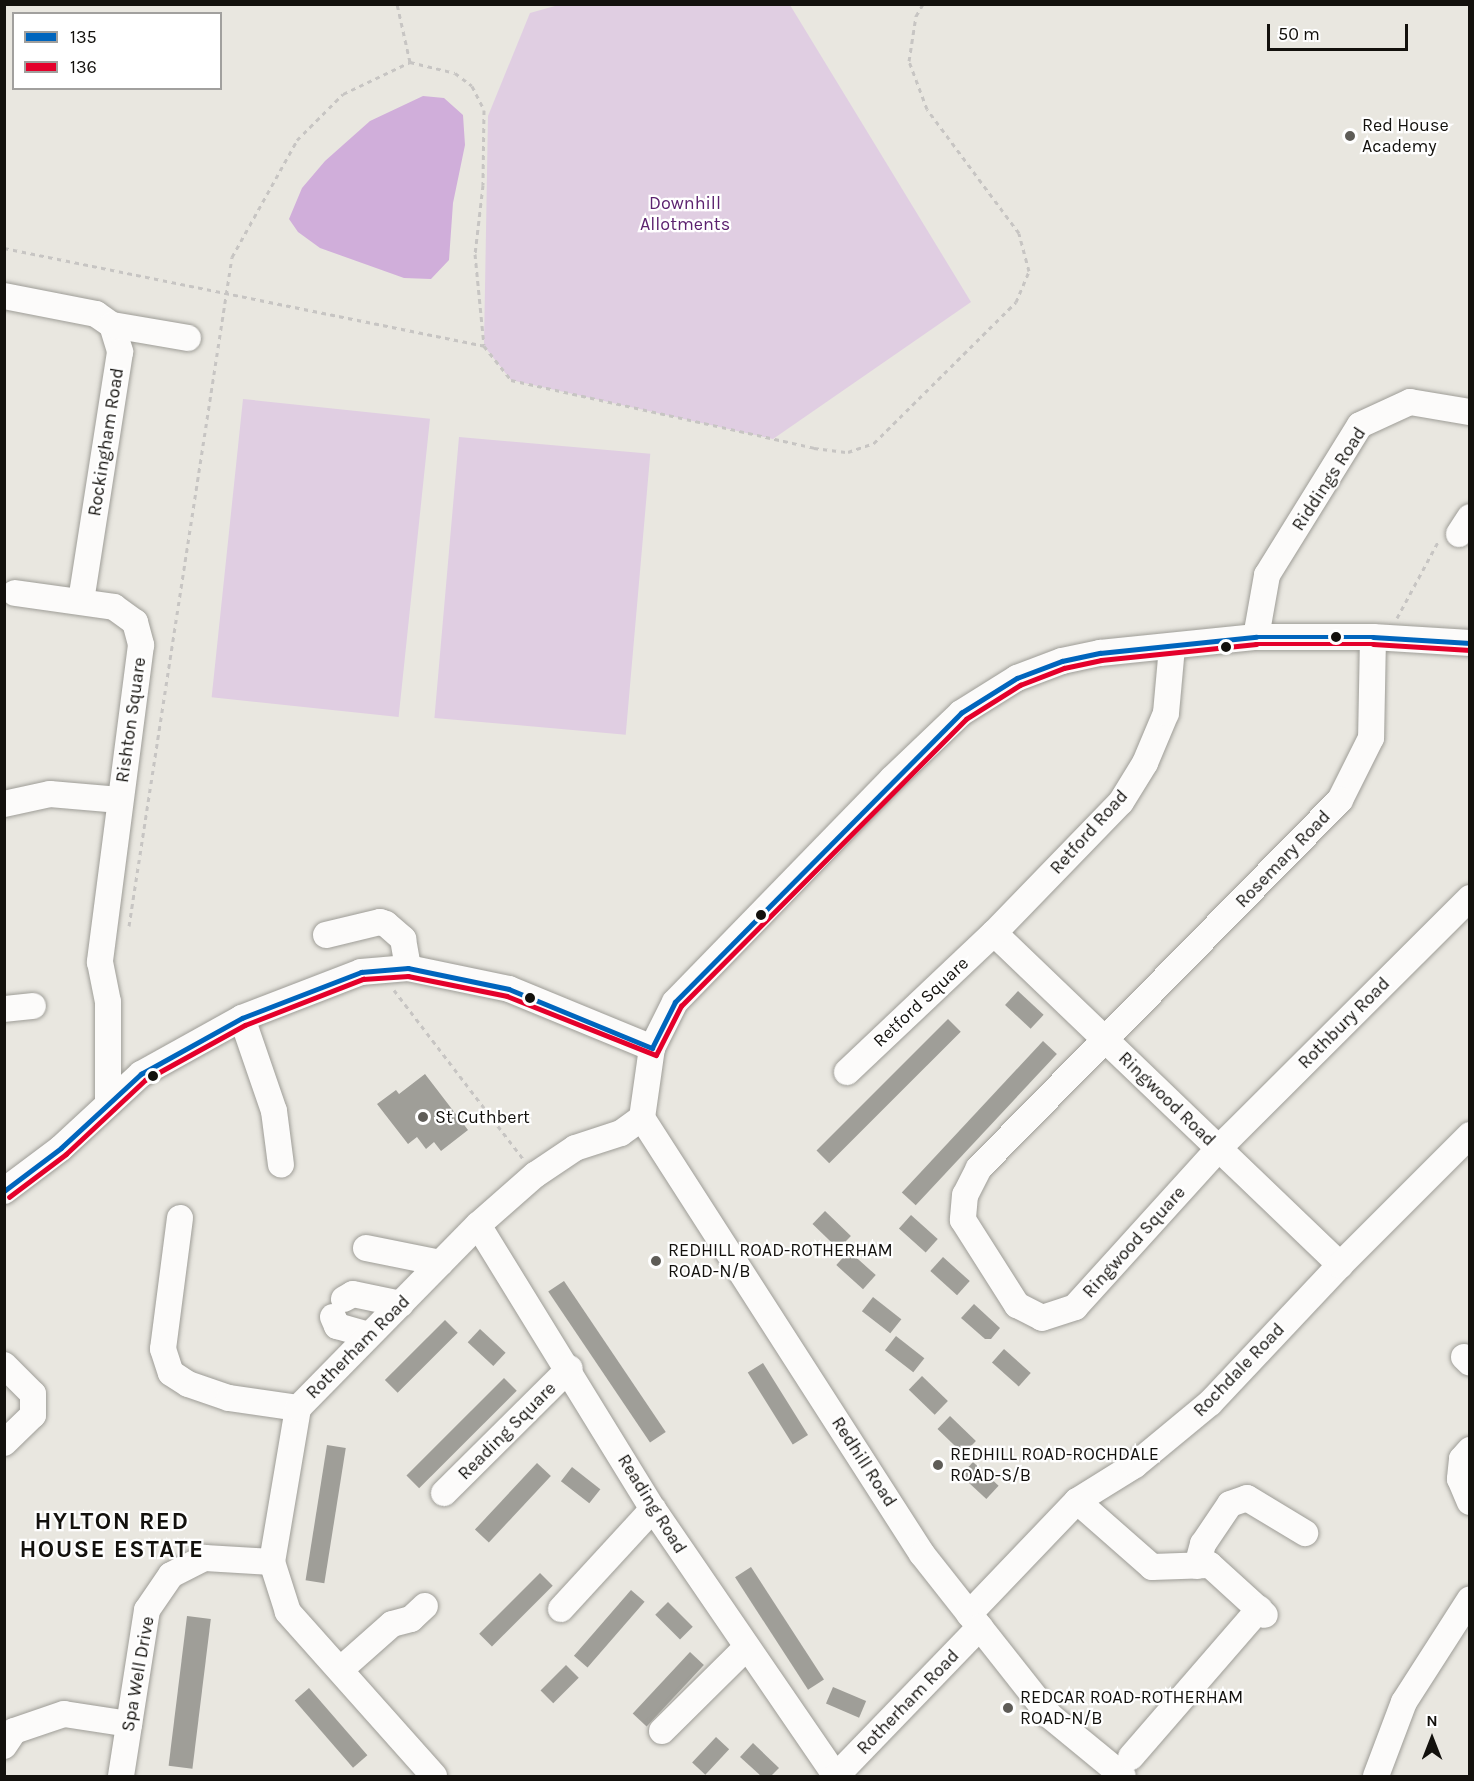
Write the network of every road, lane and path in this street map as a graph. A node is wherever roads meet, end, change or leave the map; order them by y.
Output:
1 (398, 4) edge
2 (923, 4) edge
3 (410, 62) junction
4 (4, 248) edge
5 (225, 295) junction
6 (4, 296) edge
7 (112, 325) junction
8 (188, 338) dead end
9 (484, 345) junction
10 (1470, 412) edge
11 (1464, 525) edge
12 (15, 593) dead end
13 (81, 601) junction
14 (1256, 637) junction
15 (1380, 637) junction
16 (1470, 643) edge
17 (1172, 647) junction
18 (120, 800) junction
19 (4, 804) edge
20 (1470, 898) edge
21 (994, 933) junction
22 (128, 934) dead end
23 (326, 935) dead end
24 (408, 968) junction
25 (379, 970) junction
26 (33, 1006) dead end
27 (4, 1009) edge
28 (242, 1018) junction
29 (1105, 1040) junction
30 (652, 1048) junction
31 (847, 1072) dead end
32 (108, 1102) junction
33 (642, 1118) junction
34 (1470, 1135) edge
35 (1219, 1148) junction
36 (282, 1165) dead end
37 (535, 1175) junction
38 (9, 1178) edge
39 (180, 1218) dead end
40 (478, 1226) junction
41 (366, 1248) dead end
42 (441, 1263) junction
43 (1340, 1265) junction
44 (405, 1300) junction
45 (369, 1335) junction
46 (4, 1365) edge
47 (570, 1368) junction
48 (298, 1408) junction
49 (4, 1443) edge
50 (1470, 1450) edge
51 (444, 1493) dead end
52 (1077, 1501) junction
53 (1470, 1502) edge
54 (652, 1509) junction
55 (1305, 1533) dead end
56 (272, 1562) junction
57 (1197, 1566) junction
58 (1470, 1599) edge
59 (424, 1606) dead end
60 (561, 1609) dead end
61 (974, 1620) junction
62 (746, 1648) junction
63 (340, 1670) junction
64 (129, 1724) junction
65 (662, 1731) dead end
66 (4, 1746) edge
67 (1127, 1767) edge
68 (121, 1776) edge
69 (434, 1776) edge
70 (836, 1776) edge
71 (1376, 1776) edge

1 - 3 path
2 - 9 path
3 - 5 path
3 - 9 path
4 - 5 path
5 - 9 path
5 - 22 path
6 - 7 street
7 - 8 street
7 - 13 street, Rockingham Road
10 - 14 street, Riddings Road
11 - 15 path
12 - 13 street, Rishton Square
13 - 18 street, Rishton Square
14 - 15 street
14 - 17 street
15 - 16 street
15 - 29 street, Rosemary Road
17 - 21 street, Retford Road
17 - 30 street
18 - 19 street, Rishton Square
18 - 32 street, Rishton Square
20 - 35 street, Rothbury Road
21 - 29 street, Ringwood Road
21 - 31 street, Retford Square
23 - 24 street
24 - 25 street
24 - 30 street
25 - 28 street
25 - 37 path
26 - 27 street
28 - 32 street
28 - 36 street
29 - 35 street, Ringwood Road
29 - 35 street, Ringwood Square
30 - 33 street
32 - 38 street
33 - 37 street, Rotherham Road
33 - 61 street, Redhill Road
34 - 43 street, Rochdale Road
35 - 43 street, Ringwood Road
37 - 40 street, Rotherham Road
39 - 48 street
40 - 42 street, Rotherham Road
40 - 47 street, Reading Road
41 - 42 street
42 - 44 street, Rotherham Road
43 - 52 street, Rochdale Road
44 - 45 street, Rotherham Road
44 - 45 street
45 - 48 street, Rotherham Road
46 - 49 street
47 - 51 street, Reading Square
47 - 54 street, Reading Road
48 - 56 street, Rotherham Road
50 - 53 street
52 - 57 street
52 - 61 street, Rochdale Road
54 - 60 street
54 - 62 street, Reading Road
55 - 57 street
56 - 63 street, Rotherham Road
56 - 64 street, Spa Well Drive
57 - 67 street
58 - 71 street
59 - 63 street
61 - 67 street, Redhill Road
61 - 70 street, Rotherham Road
62 - 65 street
62 - 70 street, Reading Road
63 - 69 street, Rotherham Road
64 - 66 street
64 - 68 street, Spa Well Drive

